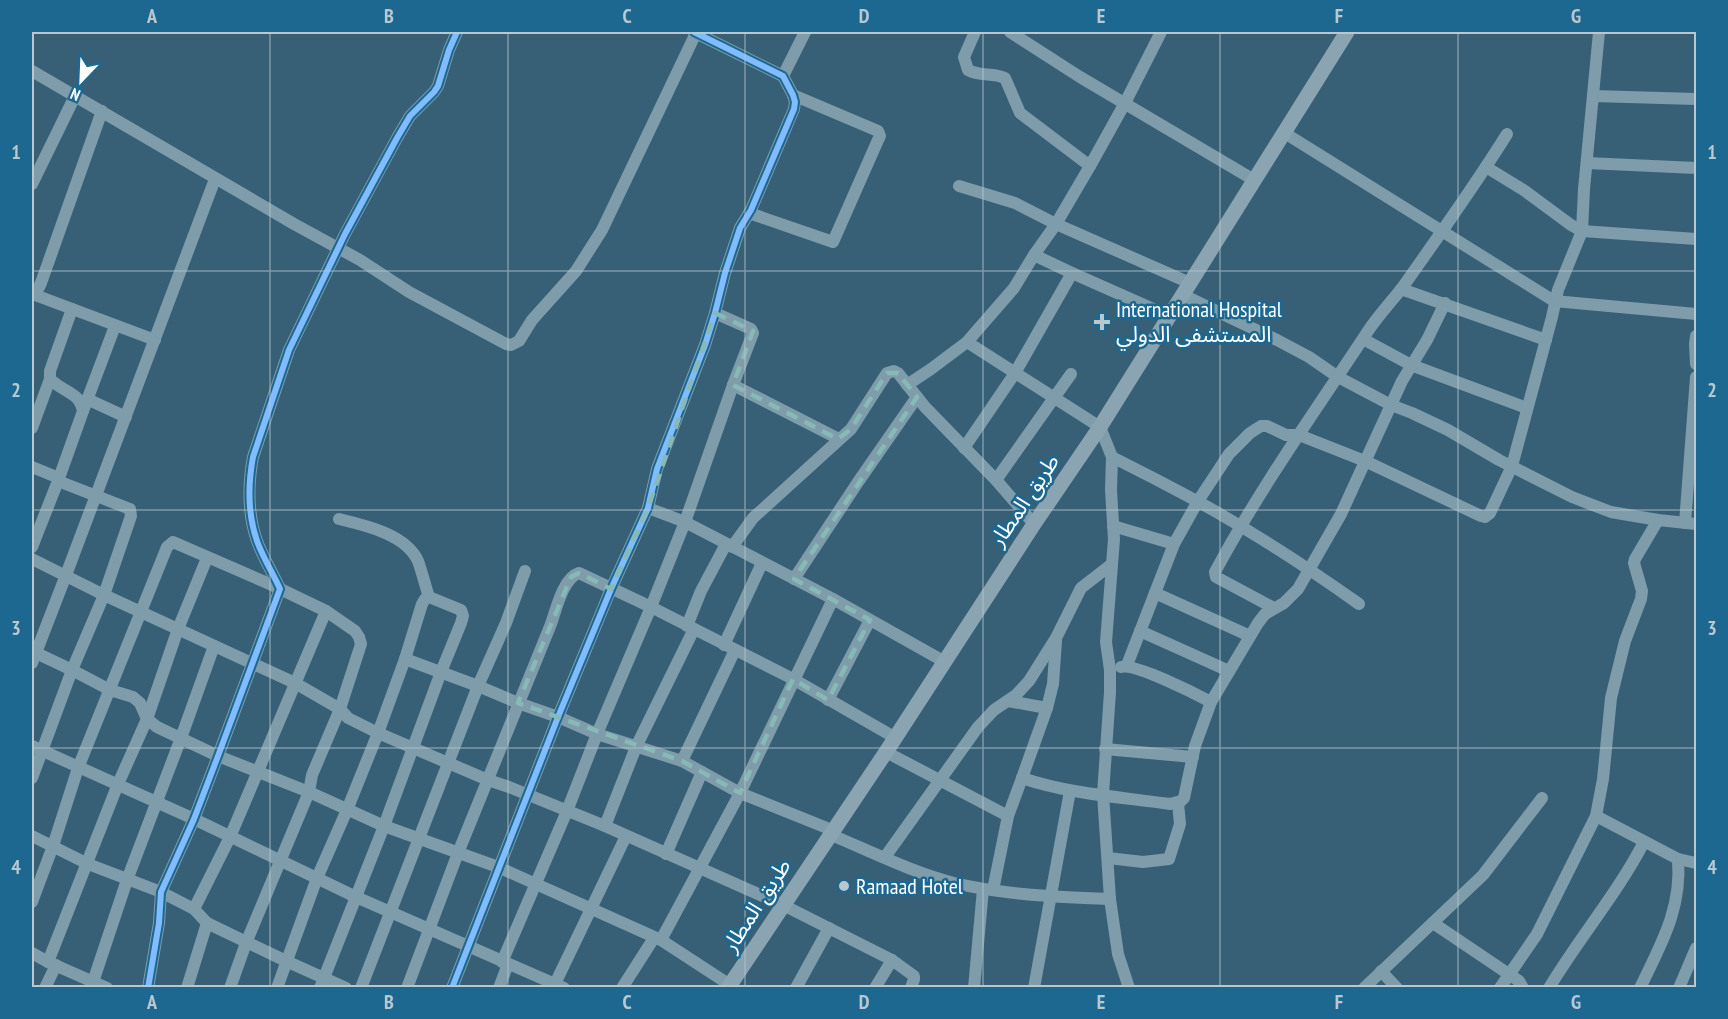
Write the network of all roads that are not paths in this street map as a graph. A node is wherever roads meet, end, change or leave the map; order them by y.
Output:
1 (457, 32) edge
2 (695, 32) edge
3 (805, 32) edge
4 (975, 32) edge
5 (1010, 32) edge
6 (1161, 32) edge
7 (1347, 32) edge
8 (1599, 32) edge
9 (32, 71) edge
10 (783, 76) junction
11 (793, 95) junction
12 (75, 96) junction
13 (1593, 96) junction
14 (1696, 99) edge
15 (1125, 103) junction
16 (102, 111) junction
17 (1283, 132) junction
18 (1507, 134) dead end
19 (1587, 163) junction
20 (1090, 166) junction
21 (1486, 167) junction
22 (1696, 168) edge
23 (215, 179) junction
24 (1254, 180) junction
25 (32, 184) edge
26 (959, 186) dead end
27 (749, 213) junction
28 (1056, 224) junction
29 (1441, 231) junction
30 (1582, 231) junction
31 (1696, 240) edge
32 (338, 249) junction
33 (1034, 255) junction
34 (1072, 273) junction
35 (1187, 289) junction
36 (1401, 289) junction
37 (33, 298) edge
38 (1554, 301) junction
39 (1445, 303) junction
40 (72, 309) junction
41 (715, 313) junction
42 (1696, 314) edge
43 (1169, 316) junction
44 (116, 326) junction
45 (1696, 336) edge
46 (1364, 339) junction
47 (155, 340) junction
48 (1546, 340) junction
49 (967, 342) junction
50 (1411, 364) junction
51 (1696, 364) edge
52 (1015, 373) junction
53 (1071, 375) dead end
54 (1338, 377) junction
55 (1696, 377) edge
56 (50, 379) junction
57 (733, 385) junction
58 (907, 385) junction
59 (916, 397) junction
60 (1055, 397) junction
61 (85, 405) junction
62 (1391, 405) junction
63 (1527, 408) junction
64 (126, 417) junction
65 (1100, 427) junction
66 (32, 428) edge
67 (1299, 435) junction
68 (839, 439) junction
69 (964, 448) junction
70 (1694, 453) edge
71 (1112, 457) junction
72 (1365, 461) junction
73 (32, 466) edge
74 (1512, 466) junction
75 (58, 479) junction
76 (996, 480) junction
77 (95, 495) junction
78 (1198, 501) junction
79 (648, 508) junction
80 (339, 519) dead end
81 (1658, 520) junction
82 (685, 522) junction
83 (1691, 523) edge
84 (1034, 524) junction
85 (1113, 526) junction
86 (1240, 526) junction
87 (1174, 544) junction
88 (729, 545) junction
89 (32, 547) edge
90 (207, 558) junction
91 (32, 559) edge
92 (762, 563) junction
93 (1112, 564) junction
94 (1310, 569) junction
95 (525, 571) dead end
96 (66, 575) junction
97 (794, 579) junction
98 (280, 589) junction
99 (611, 589) junction
100 (1155, 593) junction
101 (104, 595) junction
102 (429, 597) junction
103 (833, 599) junction
104 (1359, 604) dead end
105 (651, 607) junction
106 (1274, 608) junction
107 (326, 611) junction
108 (141, 612) junction
109 (870, 620) junction
110 (691, 627) junction
111 (178, 629) junction
112 (1140, 631) junction
113 (1250, 636) junction
114 (1056, 638) junction
115 (214, 646) junction
116 (730, 647) junction
117 (33, 656) edge
118 (405, 659) junction
119 (945, 662) junction
120 (252, 663) junction
121 (1127, 665) junction
122 (72, 669) junction
123 (1110, 670) junction
124 (1229, 671) junction
125 (441, 672) junction
126 (794, 679) junction
127 (294, 683) junction
128 (478, 686) junction
129 (110, 690) junction
130 (828, 700) junction
131 (1008, 701) junction
132 (1211, 702) junction
133 (518, 703) junction
134 (1047, 708) junction
135 (340, 709) junction
136 (558, 717) junction
137 (147, 719) junction
138 (378, 733) junction
139 (597, 734) junction
140 (894, 737) junction
141 (181, 738) junction
142 (636, 747) junction
143 (36, 748) edge
144 (412, 749) junction
145 (1105, 749) junction
146 (886, 752) junction
147 (218, 756) junction
148 (1193, 757) junction
149 (682, 761) junction
150 (448, 763) junction
151 (78, 768) junction
152 (702, 772) junction
153 (257, 773) junction
154 (32, 778) edge
155 (1022, 778) junction
156 (488, 780) junction
157 (940, 780) junction
158 (118, 784) junction
159 (1070, 791) junction
160 (309, 792) junction
161 (740, 793) junction
162 (1102, 794) junction
163 (527, 795) junction
164 (1542, 798) dead end
165 (156, 802) junction
166 (1178, 803) junction
167 (347, 810) junction
168 (567, 811) junction
169 (1008, 816) junction
170 (1596, 816) junction
171 (194, 819) junction
172 (384, 826) junction
173 (605, 826) junction
174 (831, 832) junction
175 (32, 836) edge
176 (626, 836) junction
177 (230, 837) junction
178 (419, 840) junction
179 (1644, 842) junction
180 (53, 846) junction
181 (458, 853) junction
182 (666, 854) junction
183 (885, 857) junction
184 (1107, 858) junction
185 (1678, 859) junction
186 (280, 862) junction
187 (1696, 863) edge
188 (88, 864) junction
189 (498, 867) junction
190 (700, 869) junction
191 (317, 878) junction
192 (127, 879) junction
193 (534, 885) junction
194 (988, 889) junction
195 (161, 892) junction
196 (1051, 896) junction
197 (356, 897) junction
198 (1110, 899) junction
199 (32, 902) edge
200 (783, 905) junction
201 (194, 909) junction
202 (590, 909) junction
203 (390, 912) junction
204 (207, 923) junction
205 (1432, 923) junction
206 (829, 928) junction
207 (428, 929) junction
208 (658, 939) junction
209 (246, 943) junction
210 (467, 945) junction
211 (1696, 948) edge
212 (32, 953) edge
213 (892, 960) junction
214 (285, 962) junction
215 (52, 963) junction
216 (505, 963) junction
217 (1382, 971) junction
218 (1510, 975) junction
219 (1687, 980) edge
220 (322, 982) edge
221 (93, 985) edge
222 (557, 986) edge
223 (729, 986) edge
224 (45, 987) edge
225 (106, 987) edge
226 (148, 987) edge
227 (187, 987) edge
228 (230, 987) edge
229 (277, 987) edge
230 (346, 987) edge
231 (361, 987) edge
232 (407, 987) edge
233 (452, 987) edge
234 (499, 987) edge
235 (622, 987) edge
236 (795, 987) edge
237 (875, 987) edge
238 (910, 987) edge
239 (974, 987) edge
240 (1034, 987) edge
241 (1129, 987) edge
242 (1364, 987) edge
243 (1397, 987) edge
244 (1500, 987) edge
245 (1523, 987) edge
246 (1548, 987) edge
247 (1641, 987) edge

1 - 32 street
2 - 10 street
2 - 32 street
3 - 10 street
4 - 20 street
5 - 15 street
6 - 15 street
7 - 17 main road, طريق المطار
8 - 13 street
9 - 12 street
10 - 11 street
11 - 27 street
11 - 27 street
12 - 16 street
12 - 25 street
13 - 14 street
13 - 19 street
15 - 20 street
15 - 24 street
16 - 23 street
16 - 37 street
17 - 24 main road, طريق المطار
17 - 29 street
18 - 21 street
19 - 22 street
19 - 30 street
20 - 28 street
21 - 29 street
21 - 30 street
23 - 32 street
23 - 47 street
24 - 35 main road, طريق المطار
26 - 28 street
27 - 41 street
28 - 33 street
28 - 35 street
29 - 36 street
29 - 38 street
30 - 31 street
30 - 38 street
32 - 98 street
33 - 34 street
33 - 49 street
34 - 43 street
34 - 52 street
35 - 43 main road, طريق المطار
35 - 54 street
36 - 39 street
36 - 46 street
37 - 40 street
38 - 42 street
38 - 48 street
39 - 48 street
39 - 50 street
40 - 44 street
40 - 56 street
41 - 57 street
41 - 79 street
43 - 65 main road, طريق المطار
44 - 47 street
44 - 61 street
45 - 51 street
46 - 50 street
46 - 54 street
47 - 64 street
48 - 63 street
49 - 52 street
49 - 58 street
50 - 62 street
50 - 63 street
52 - 60 street
52 - 69 street
53 - 60 street
54 - 62 street
54 - 67 street
55 - 70 street
56 - 61 street
56 - 66 street
57 - 68 street
57 - 82 street
58 - 59 street
58 - 68 street
59 - 69 street
59 - 97 street
60 - 65 street
60 - 76 street
61 - 64 street
61 - 75 street
62 - 72 street
62 - 74 street
63 - 74 street
64 - 77 street
65 - 71 street
65 - 84 main road, طريق المطار
67 - 72 street
67 - 78 street
67 - 86 street
68 - 88 street
69 - 76 street
70 - 83 street
71 - 78 street
71 - 85 street
72 - 74 street
72 - 94 street
73 - 75 street
74 - 81 street
75 - 77 street
75 - 89 street
76 - 84 street
77 - 96 street
77 - 101 street
78 - 86 street
78 - 87 street
79 - 82 street
79 - 99 street
80 - 102 street
81 - 83 street
81 - 170 street
82 - 88 street
82 - 105 street
84 - 119 main road, طريق المطار
85 - 87 street
85 - 93 street
86 - 94 street
86 - 106 street
87 - 100 street
88 - 92 street
88 - 110 street
90 - 98 street
90 - 108 street
90 - 111 street
91 - 96 street
92 - 97 street
92 - 116 street
93 - 114 street
93 - 123 street
94 - 104 street
94 - 106 street
95 - 128 street
96 - 101 street
96 - 117 street
97 - 103 street
98 - 107 street
98 - 120 street
99 - 105 street
99 - 133 street
99 - 136 street
100 - 112 street
100 - 113 street
101 - 108 street
101 - 122 street
102 - 118 street
102 - 125 street
103 - 109 street
103 - 126 street
105 - 110 street
105 - 139 street
106 - 113 street
107 - 127 street
107 - 135 street
108 - 111 street
108 - 129 street
109 - 119 street
109 - 130 street
110 - 116 street
110 - 142 street
111 - 115 street
111 - 137 street
112 - 121 street
112 - 124 street
113 - 124 street
114 - 131 street
114 - 134 street
115 - 120 street
115 - 141 street
116 - 126 street
116 - 149 street
117 - 122 street
118 - 125 street
118 - 138 street
119 - 140 main road, طريق المطار
120 - 127 street
120 - 147 street
121 - 123 street
121 - 132 street
122 - 129 street
122 - 143 street
123 - 145 street
124 - 132 street
125 - 128 street
125 - 144 street
126 - 130 street
126 - 161 street
127 - 135 street
127 - 153 street
128 - 133 street
128 - 150 street
129 - 137 street
129 - 151 street
130 - 140 street
131 - 134 street
131 - 157 street
132 - 148 street
133 - 136 street
133 - 156 street
134 - 155 street
135 - 138 street
135 - 160 street
136 - 139 street
136 - 163 street
137 - 141 street
137 - 158 street
138 - 144 street
138 - 167 street
139 - 142 street
139 - 168 street
140 - 146 main road, طريق المطار
141 - 147 street
141 - 165 street
142 - 149 street
142 - 173 street
143 - 151 street
143 - 154 street
144 - 150 street
144 - 172 street
145 - 148 street
145 - 162 street
146 - 157 street
146 - 174 main road, طريق المطار
147 - 153 street
147 - 171 street
148 - 166 street
149 - 152 street
150 - 156 street
150 - 178 street
151 - 158 street
151 - 180 street
152 - 161 street
152 - 182 street
153 - 160 street
153 - 177 street
155 - 159 street
155 - 169 street
156 - 163 street
156 - 181 street
157 - 169 street
157 - 183 street
158 - 165 street
158 - 188 street
159 - 162 street
159 - 196 street
160 - 167 street
160 - 186 street
161 - 174 street
161 - 190 street
162 - 166 street
162 - 184 street
163 - 168 street
163 - 189 street
164 - 205 street
165 - 171 street
165 - 192 street
166 - 184 street
167 - 172 street
167 - 191 street
168 - 173 street
168 - 193 street
169 - 194 street
170 - 179 street
170 - 218 street
171 - 177 street
171 - 195 street
172 - 178 street
172 - 197 street
173 - 176 street
174 - 183 street
174 - 200 main road, طريق المطار
175 - 180 street
176 - 182 street
176 - 202 street
177 - 186 street
177 - 201 street
178 - 181 street
178 - 203 street
179 - 185 street
179 - 246 street
180 - 188 street
180 - 199 street
181 - 189 street
181 - 207 street
182 - 190 street
183 - 194 street
184 - 198 street
185 - 187 street
185 - 247 street
186 - 191 street
186 - 209 street
188 - 192 street
188 - 215 street
189 - 193 street
189 - 210 street
190 - 200 street
190 - 208 street
191 - 197 street
191 - 214 street
192 - 195 street
192 - 221 street
193 - 202 street
193 - 216 street
194 - 196 street
194 - 239 street
195 - 201 street
195 - 226 street
196 - 198 street
196 - 240 street
197 - 203 street
197 - 220 street
198 - 241 street
200 - 206 street
200 - 223 main road, طريق المطار
201 - 204 street
202 - 208 street
202 - 222 street
203 - 207 street
203 - 231 street
204 - 209 street
204 - 227 street
205 - 217 street
205 - 218 street
206 - 213 street
206 - 236 street
207 - 210 street
207 - 232 street
208 - 223 street
208 - 235 street
209 - 214 street
209 - 228 street
210 - 216 street
210 - 233 street
211 - 219 street
212 - 215 street
213 - 237 street
213 - 238 street
214 - 220 street
214 - 229 street
215 - 221 street
215 - 224 street
216 - 222 street
216 - 234 street
217 - 242 street
217 - 243 street
218 - 244 street
218 - 245 street
220 - 230 street
221 - 225 street

